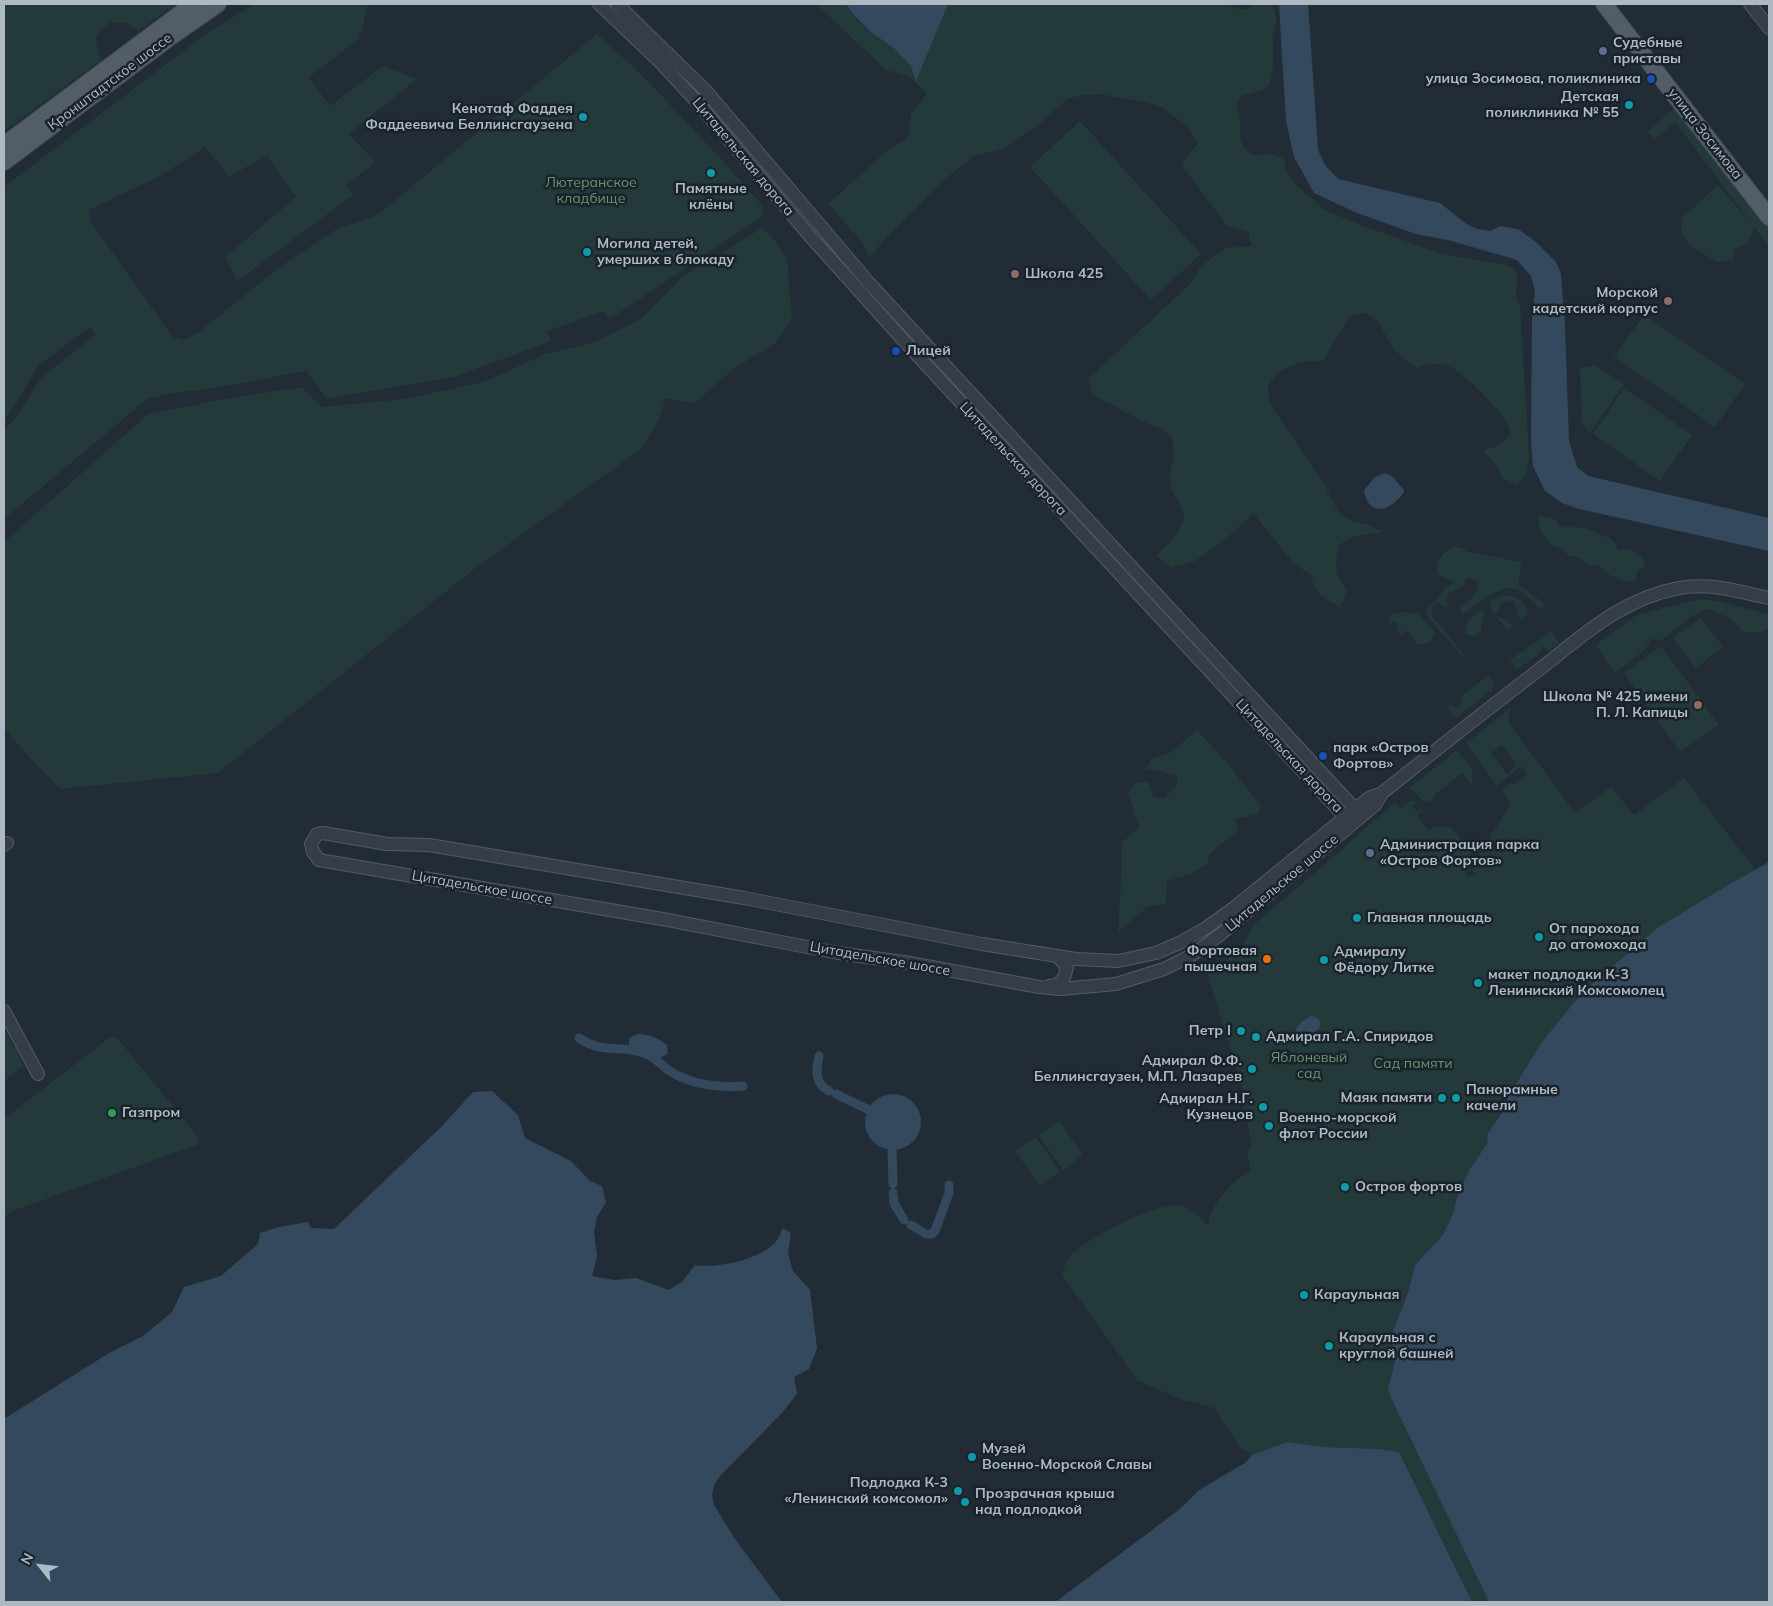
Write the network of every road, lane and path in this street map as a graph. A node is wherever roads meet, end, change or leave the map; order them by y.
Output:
1 (193, 4) edge
2 (218, 4) edge
3 (599, 4) edge
4 (617, 4) edge
5 (1604, 4) edge
6 (1750, 4) edge
7 (1769, 28) edge
8 (4, 145) edge
9 (4, 162) edge
10 (1769, 216) edge
11 (1769, 598) edge
12 (1353, 816) junction
13 (1057, 956) junction
14 (1039, 987) junction
15 (4, 1011) edge
16 (38, 1074) dead end

1 - 8 main road, Кронштадтское шоссе
2 - 9 main road, Кронштадтское шоссе
3 - 12 street, Цитадельская дорога
4 - 12 street, Цитадельская дорога
5 - 10 main road, улица Зосимова
6 - 7 street
11 - 12 street, Цитадельское шоссе
12 - 13 street, Цитадельское шоссе
12 - 14 street, Цитадельское шоссе
13 - 14 street
13 - 14 street, Цитадельское шоссе
15 - 16 street

